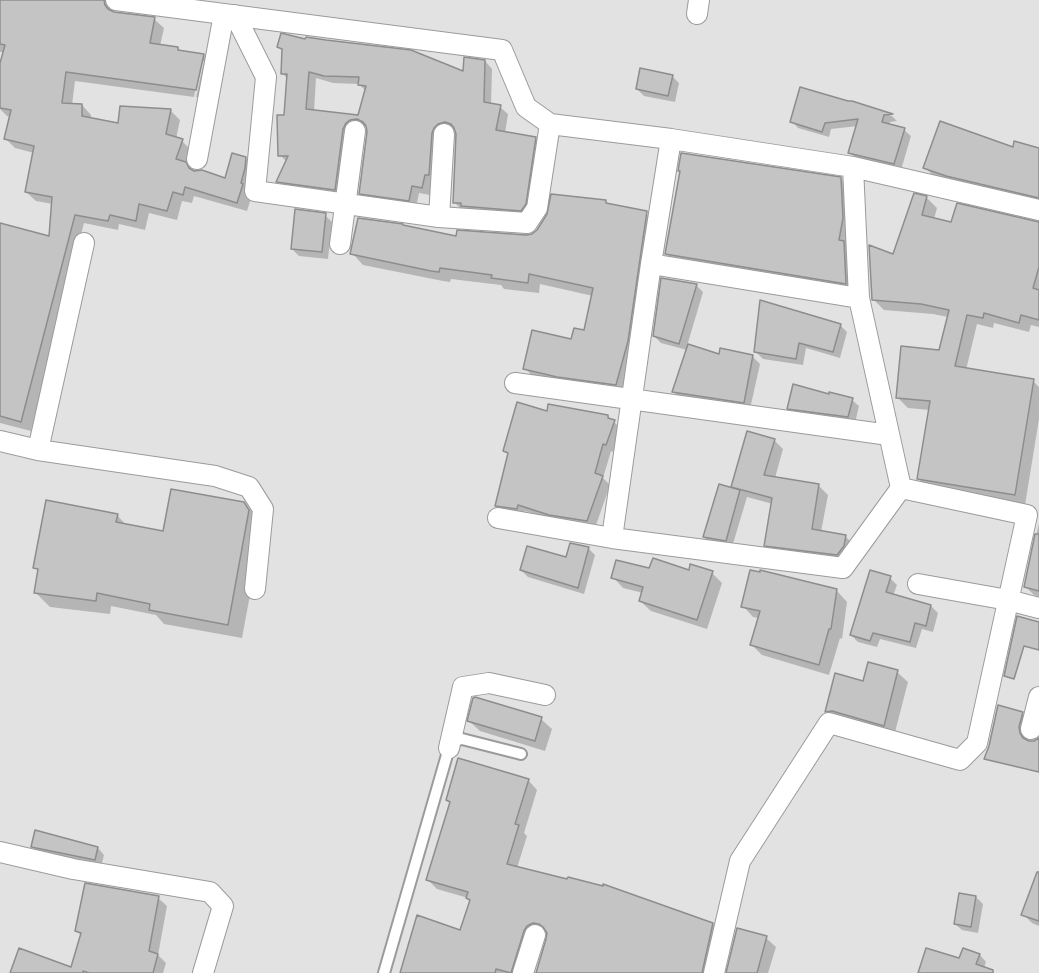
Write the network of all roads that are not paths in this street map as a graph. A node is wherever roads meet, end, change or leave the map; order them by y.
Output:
1 (116, 0) edge
2 (230, 15) junction
3 (550, 124) junction
4 (355, 131) dead end
5 (444, 134) dead end
6 (671, 139) junction
7 (197, 159) dead end
8 (853, 167) junction
9 (345, 204) junction
10 (1039, 210) edge
11 (439, 216) junction
12 (84, 243) dead end
13 (340, 244) dead end
14 (651, 264) junction
15 (859, 298) junction
16 (515, 383) dead end
17 (631, 400) junction
18 (889, 435) junction
19 (0, 441) edge
20 (38, 450) junction
21 (901, 488) junction
22 (498, 518) dead end
23 (612, 538) junction
24 (918, 584) dead end
25 (255, 588) dead end
26 (1008, 600) junction
27 (1039, 608) edge
28 (545, 695) dead end
29 (1039, 697) edge
30 (1031, 729) dead end
31 (449, 748) junction
32 (521, 754) dead end
33 (0, 852) edge
34 (535, 935) dead end
35 (203, 973) edge
36 (384, 973) edge
37 (523, 973) edge
38 (714, 973) edge

1 - 2 street
2 - 3 street
2 - 7 street
2 - 9 street
3 - 6 street
3 - 11 street
4 - 9 street
5 - 11 street
6 - 8 street
6 - 14 street
8 - 10 street
8 - 15 street
9 - 11 street
9 - 13 street
12 - 20 street
14 - 15 street
14 - 17 street
15 - 18 street
16 - 17 street
17 - 18 street
17 - 23 street
18 - 21 street
19 - 20 street
20 - 25 street
21 - 23 street
21 - 26 street
22 - 23 street
24 - 26 street
26 - 27 street
26 - 38 street
28 - 31 street
29 - 30 street
31 - 32 lane
31 - 36 lane
33 - 35 street
34 - 37 street

